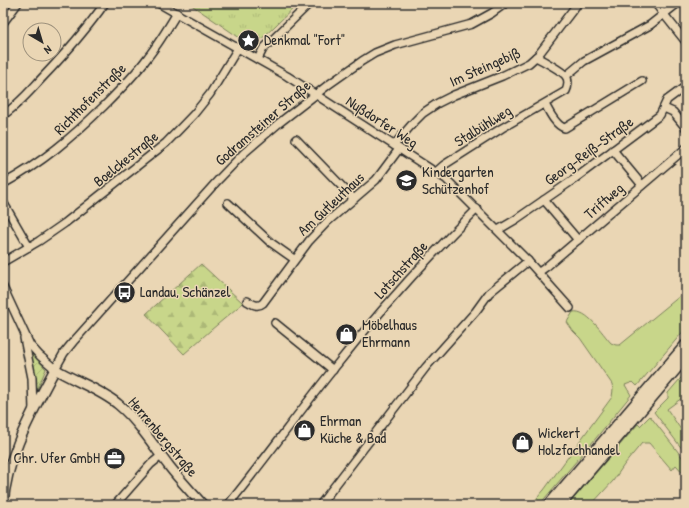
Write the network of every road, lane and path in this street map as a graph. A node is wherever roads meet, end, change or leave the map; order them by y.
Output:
1 (18, 3) edge
2 (105, 3) edge
3 (158, 3) edge
4 (310, 3) edge
5 (506, 3) edge
6 (578, 3) edge
7 (655, 3) edge
8 (678, 3) edge
9 (177, 13) junction
10 (664, 14) junction
11 (3, 23) edge
12 (686, 42) edge
13 (238, 48) junction
14 (536, 57) junction
15 (258, 59) junction
16 (566, 76) junction
17 (642, 81) dead end
18 (686, 86) edge
19 (315, 95) junction
20 (545, 104) junction
21 (664, 108) junction
22 (3, 115) edge
23 (686, 128) edge
24 (296, 139) dead end
25 (396, 147) junction
26 (686, 148) edge
27 (613, 150) junction
28 (436, 172) junction
29 (3, 184) edge
30 (642, 185) junction
31 (354, 199) junction
32 (544, 200) junction
33 (3, 202) edge
34 (228, 203) dead end
35 (477, 209) junction
36 (498, 230) junction
37 (578, 240) junction
38 (29, 247) junction
39 (294, 259) junction
40 (528, 261) junction
41 (3, 262) edge
42 (538, 272) junction
43 (3, 287) edge
44 (247, 301) dead end
45 (570, 308) dead end
46 (275, 323) dead end
47 (24, 334) junction
48 (686, 345) edge
49 (686, 357) edge
50 (55, 369) junction
51 (332, 370) junction
52 (33, 411) junction
53 (162, 456) junction
54 (3, 505) edge
55 (115, 505) edge
56 (203, 505) edge
57 (228, 505) edge
58 (320, 505) edge
59 (549, 505) edge
60 (560, 505) edge

1 - 11 street
2 - 22 street
3 - 9 street, Nußdorfer Weg
4 - 15 street
5 - 19 street, Godramsteiner Straße
6 - 14 street, Im Steingebiß
7 - 10 street
8 - 10 street
9 - 13 street, Nußdorfer Weg
9 - 29 street, Richthofenstraße
10 - 12 street
10 - 16 street
13 - 15 street, Nußdorfer Weg
13 - 38 street, Boelckestraße
14 - 16 street
14 - 25 street, Im Steingebiß
15 - 19 street, Nußdorfer Weg
16 - 20 street, Stalbühlweg
17 - 20 street
18 - 21 street, Georg-Reiß-Straße
19 - 25 street, Nußdorfer Weg
19 - 50 street, Godramsteiner Straße
20 - 28 street, Stalbühlweg
21 - 23 street
21 - 27 street, Georg-Reiß-Straße
24 - 31 street
25 - 28 street, Nußdorfer Weg
25 - 31 street, Am Gutleuthaus
26 - 30 street, Triftweg
27 - 30 street
27 - 32 street, Georg-Reiß-Straße
28 - 35 street, Nußdorfer Weg
30 - 37 street, Triftweg
31 - 39 street, Am Gutleuthaus
32 - 36 street, Georg-Reiß-Straße
32 - 37 street
33 - 38 street
34 - 39 street
35 - 36 street, Nußdorfer Weg
35 - 51 street, Lotschstraße
36 - 40 street, Nußdorfer Weg
37 - 42 street, Triftweg
38 - 41 street, Boelckestraße
39 - 44 street, Am Gutleuthaus
40 - 42 street, Nußdorfer Weg
40 - 58 street
42 - 45 street, Nußdorfer Weg
43 - 47 street
46 - 51 street
47 - 50 street
47 - 52 street
48 - 59 highway
49 - 60 highway
50 - 52 main road
50 - 53 main road, Herrenbergstraße
51 - 57 street, Lotschstraße
52 - 54 main road
53 - 55 street
53 - 56 main road, Herrenbergstraße

